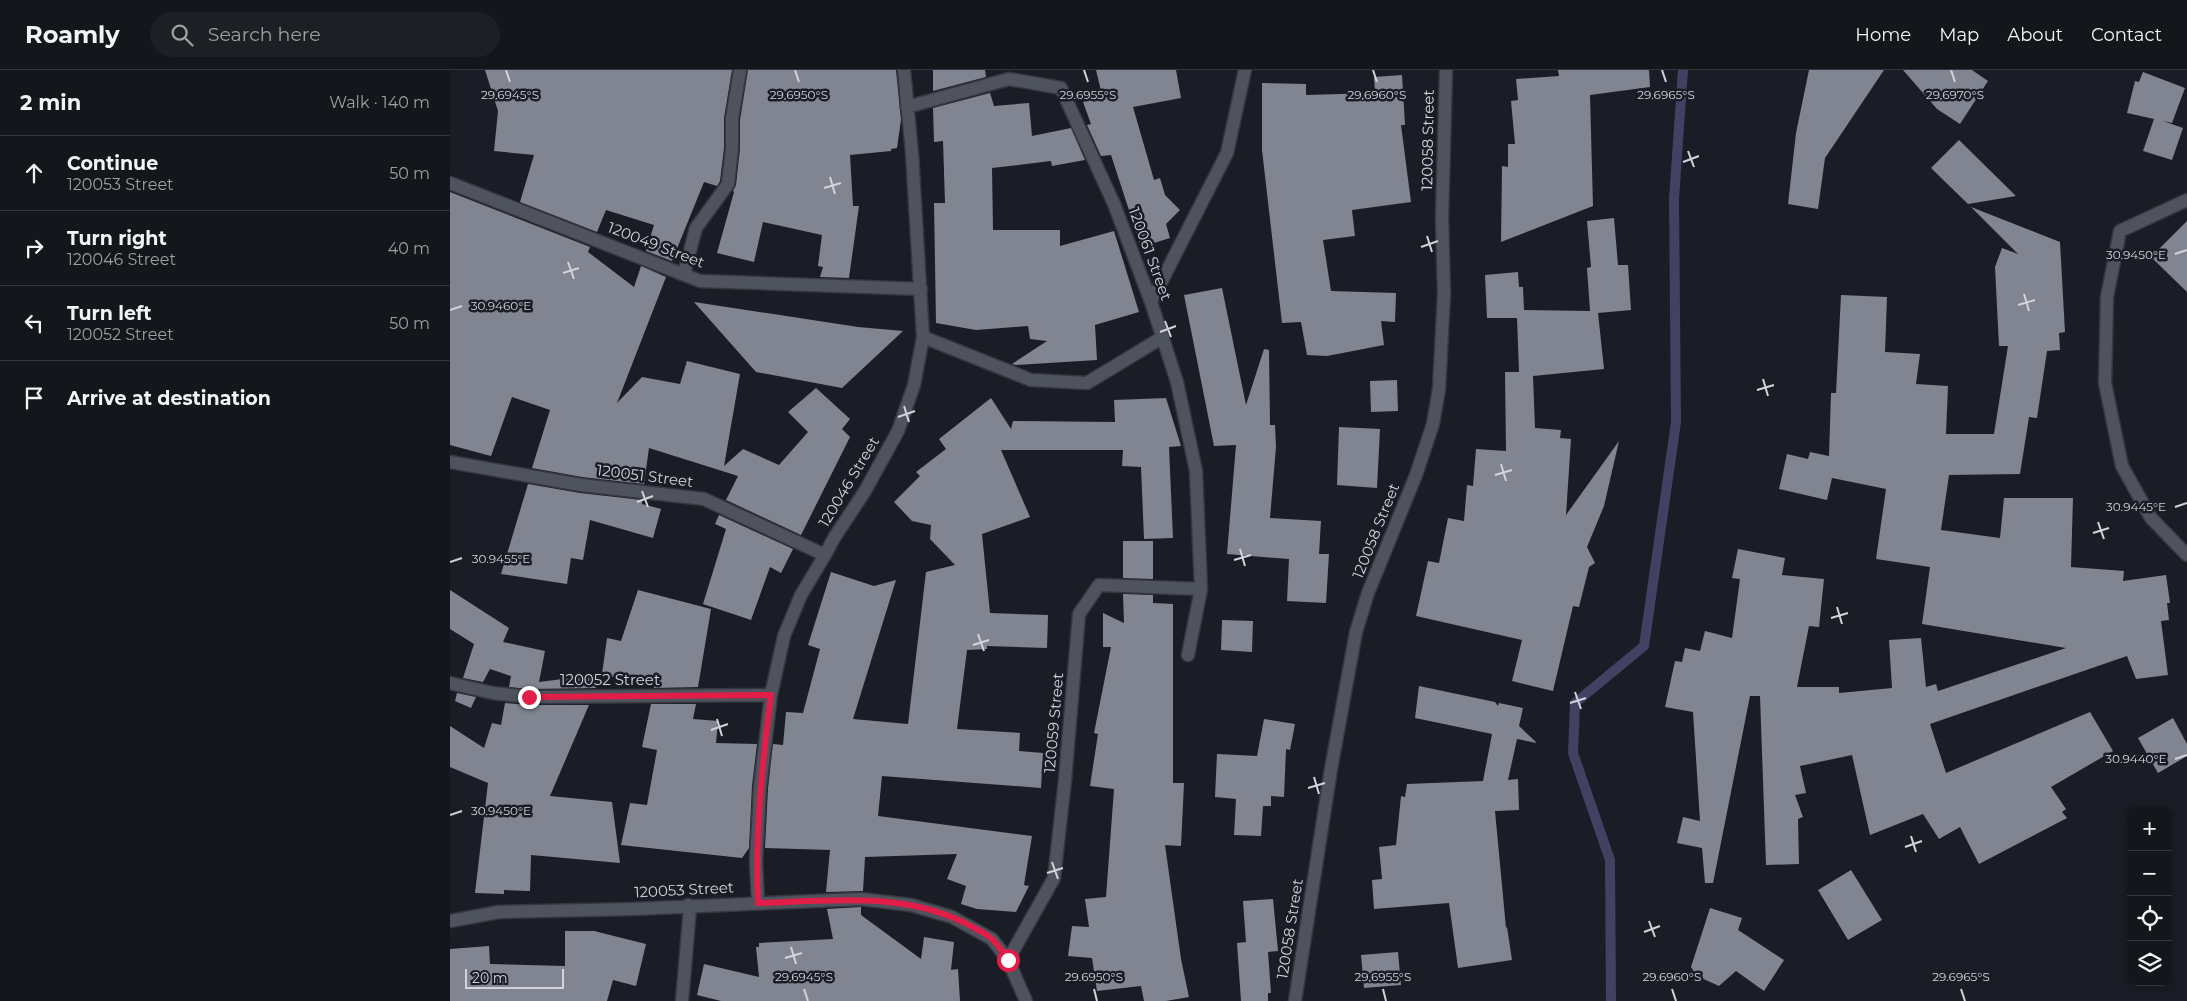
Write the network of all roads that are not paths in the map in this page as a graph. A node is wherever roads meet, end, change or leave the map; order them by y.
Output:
1 (740, 70) edge
2 (904, 70) edge
3 (1245, 70) edge
4 (1446, 70) edge
5 (908, 107) junction
6 (450, 183) edge
7 (2187, 200) edge
8 (684, 274) junction
9 (921, 288) junction
10 (1151, 302) junction
11 (923, 337) junction
12 (1163, 337) junction
13 (450, 462) edge
14 (825, 555) junction
15 (2187, 555) edge
16 (1201, 589) junction
17 (1188, 655) dead end
18 (450, 683) edge
19 (771, 695) junction
20 (758, 903) junction
21 (688, 905) junction
22 (450, 921) edge
23 (1008, 960) junction
24 (682, 1001) edge
25 (1026, 1001) edge
26 (1295, 1001) edge

1 - 8 street
2 - 5 street, 120046 Street
3 - 10 street
4 - 26 street, 120058 Street
5 - 9 street, 120046 Street
5 - 10 street, 120061 Street
6 - 8 street, 120049 Street
7 - 15 street
8 - 9 street, 120049 Street
9 - 11 street, 120046 Street
10 - 12 street, 120061 Street
11 - 12 street
11 - 14 street, 120046 Street
12 - 16 street, 120061 Street
13 - 14 street, 120051 Street
14 - 19 street, 120046 Street
16 - 17 street, 120061 Street
16 - 23 street, 120059 Street
18 - 19 street, 120052 Street
19 - 20 street, 120046 Street
20 - 21 street, 120053 Street
20 - 23 street, 120053 Street
21 - 22 street, 120053 Street
21 - 24 street
23 - 25 street, 120053 Street

